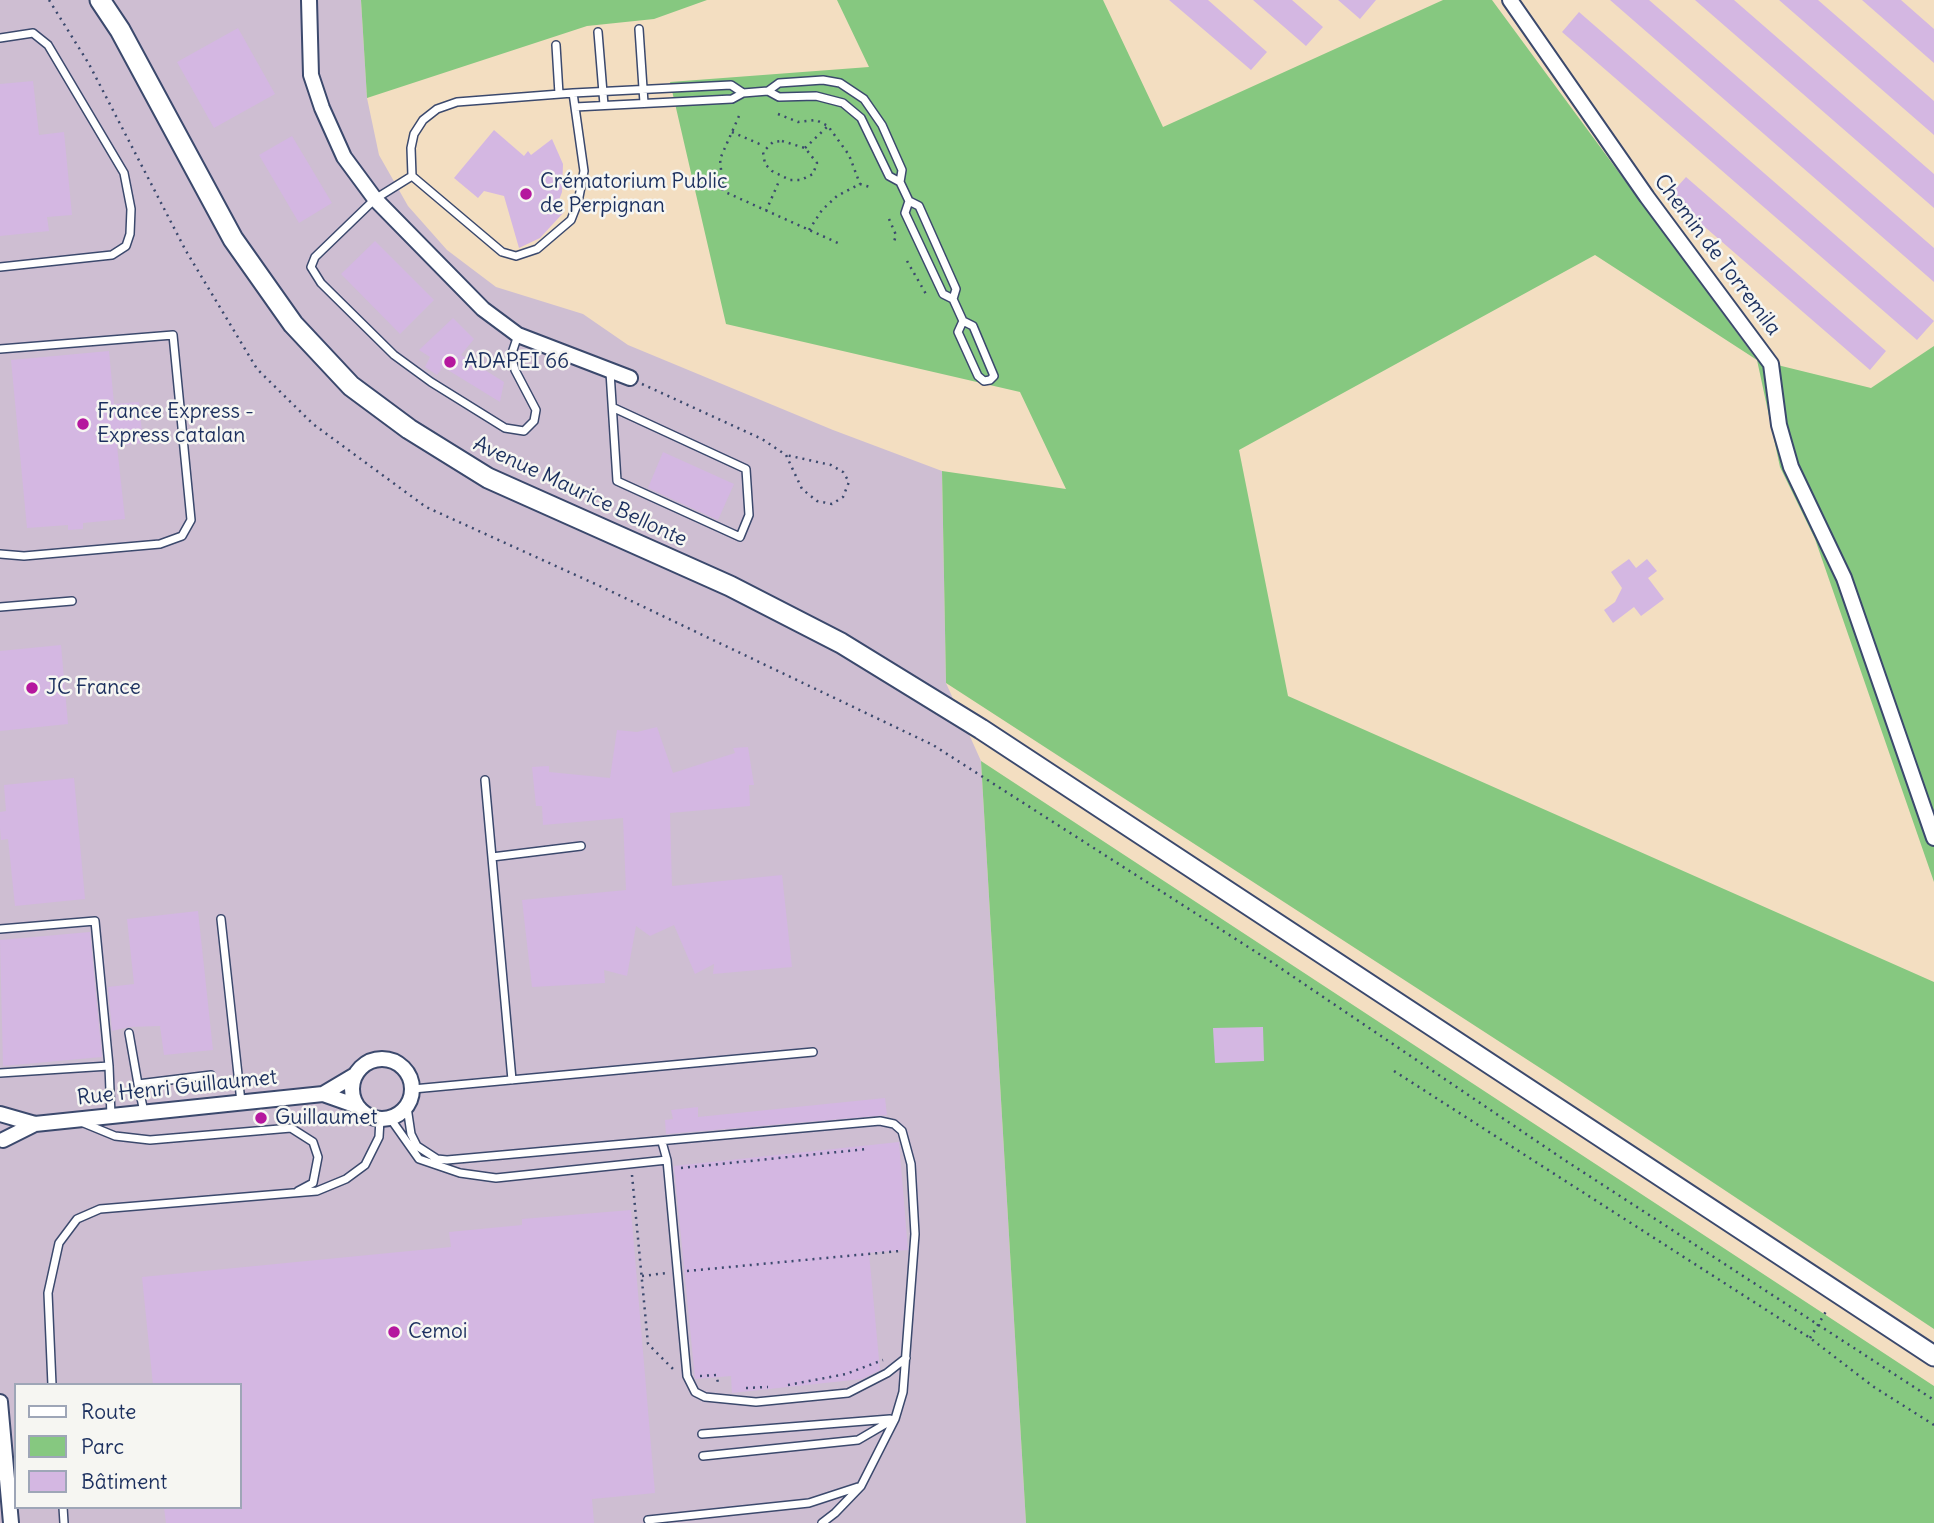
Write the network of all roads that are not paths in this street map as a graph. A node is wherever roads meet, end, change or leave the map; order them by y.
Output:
1 (100, 0) edge
2 (309, 0) edge
3 (1510, 0) edge
4 (639, 29) dead end
5 (598, 32) dead end
6 (0, 38) edge
7 (556, 45) dead end
8 (642, 90) junction
9 (768, 91) junction
10 (603, 92) junction
11 (573, 93) junction
12 (743, 93) junction
13 (559, 94) junction
14 (644, 103) junction
15 (604, 105) junction
16 (575, 107) junction
17 (412, 176) junction
18 (900, 182) junction
19 (375, 200) junction
20 (909, 201) junction
21 (0, 267) edge
22 (953, 299) junction
23 (963, 321) junction
24 (518, 335) junction
25 (0, 349) edge
26 (610, 371) junction
27 (630, 379) road end
28 (614, 408) junction
29 (0, 554) edge
30 (72, 601) dead end
31 (0, 607) edge
32 (485, 780) dead end
33 (1934, 838) edge
34 (582, 846) dead end
35 (492, 857) junction
36 (221, 919) dead end
37 (0, 929) edge
38 (129, 1033) dead end
39 (813, 1052) dead end
40 (109, 1066) junction
41 (0, 1073) edge
42 (211, 1075) dead end
43 (355, 1075) junction
44 (512, 1080) junction
45 (138, 1084) junction
46 (413, 1089) junction
47 (323, 1094) junction
48 (242, 1102) junction
49 (357, 1106) junction
50 (407, 1107) junction
51 (144, 1112) junction
52 (0, 1115) edge
53 (111, 1116) junction
54 (74, 1119) junction
55 (385, 1119) junction
56 (35, 1124) junction
57 (662, 1142) junction
58 (1, 1143) edge
59 (667, 1165) junction
60 (294, 1194) junction
61 (1934, 1356) edge
62 (906, 1358) junction
63 (52, 1383) edge
64 (0, 1402) edge
65 (895, 1419) junction
66 (702, 1434) dead end
67 (703, 1456) dead end
68 (861, 1486) junction
69 (648, 1520) dead end
70 (11, 1523) edge
71 (822, 1523) edge

1 - 61 main road, Avenue Maurice Bellonte
2 - 19 street
3 - 33 street, Chemin de Torremila
4 - 8 lane
5 - 10 lane
6 - 21 lane
7 - 13 lane
8 - 10 lane
8 - 12 lane
8 - 14 lane
9 - 12 lane
9 - 18 lane
9 - 18 lane
10 - 11 lane
10 - 15 lane
11 - 13 lane
11 - 16 lane
12 - 14 lane
13 - 17 lane
14 - 15 lane
15 - 16 lane
16 - 17 lane
17 - 19 lane
18 - 20 lane
19 - 24 street
19 - 24 lane
20 - 22 lane
20 - 22 lane
22 - 23 lane
23 - 23 lane
24 - 26 street
25 - 29 lane
26 - 27 street
26 - 28 lane
28 - 28 lane
30 - 31 lane
32 - 35 lane
34 - 35 lane
35 - 44 lane
36 - 48 lane
37 - 40 lane
38 - 45 lane
39 - 44 lane
40 - 41 lane
40 - 53 lane
42 - 45 lane
43 - 46 street
43 - 47 street, Rue Henri Guillaumet
43 - 49 street
44 - 46 lane
45 - 51 lane
46 - 50 street
47 - 48 street, Rue Henri Guillaumet
47 - 49 street, Rue Henri Guillaumet
48 - 51 street, Rue Henri Guillaumet
49 - 55 street
50 - 55 street
50 - 57 lane
51 - 53 street, Rue Henri Guillaumet
52 - 56 street, Rue Henri Guillaumet
52 - 58 street
53 - 54 street, Rue Henri Guillaumet
54 - 56 street, Rue Henri Guillaumet
54 - 60 lane
55 - 59 lane
55 - 60 lane
56 - 58 street, Rue Henri Guillaumet
57 - 59 lane
57 - 62 lane
59 - 62 lane
60 - 63 lane
62 - 65 lane
64 - 70 street
65 - 66 lane
65 - 67 lane
65 - 68 lane
68 - 69 lane
68 - 71 lane

